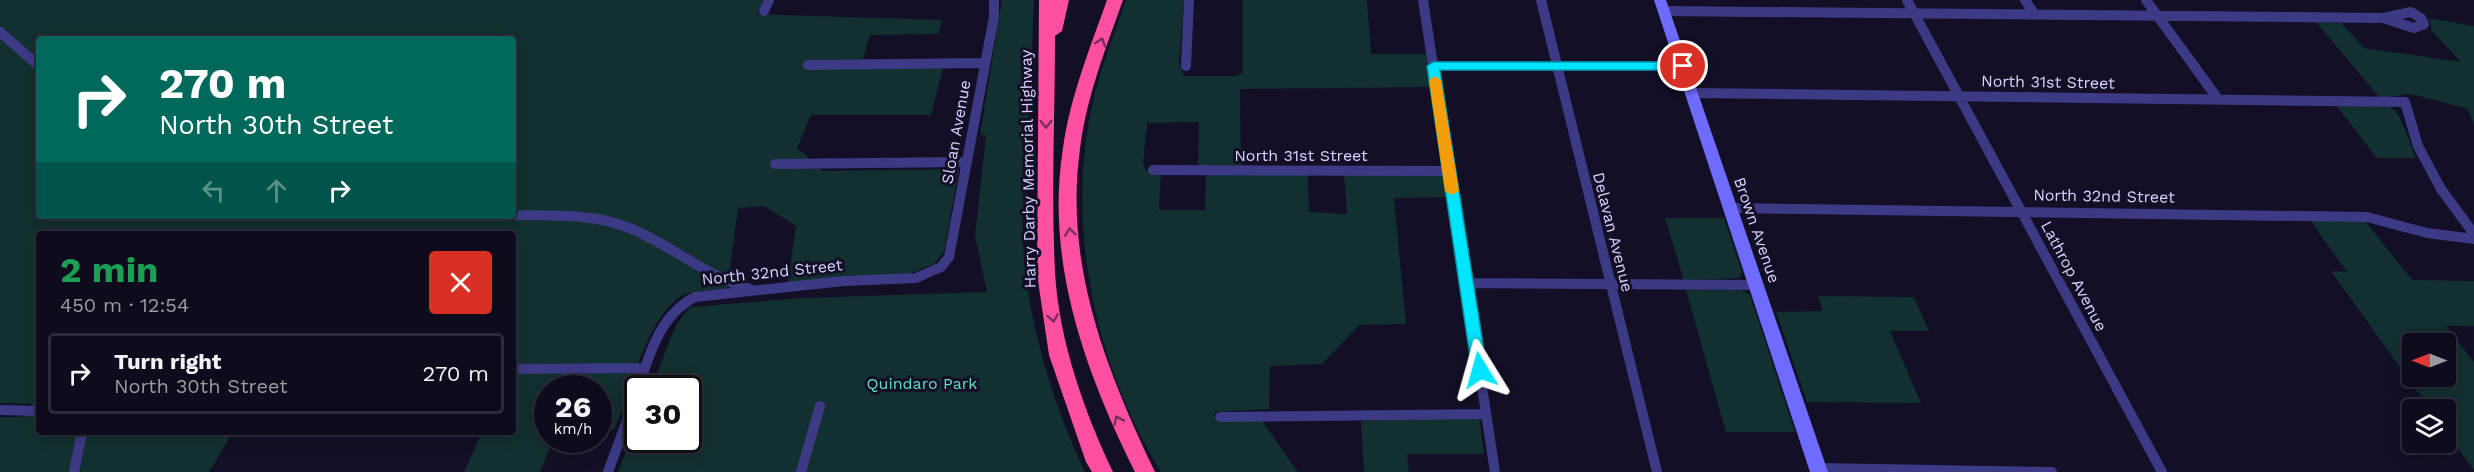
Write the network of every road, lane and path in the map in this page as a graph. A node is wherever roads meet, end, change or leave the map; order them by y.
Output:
1 (769, 0) edge
2 (994, 0) edge
3 (1047, 0) edge
4 (1061, 0) edge
5 (1115, 0) edge
6 (1189, 0) edge
7 (1423, 0) edge
8 (1541, 0) edge
9 (1907, 0) edge
10 (2025, 0) edge
11 (2146, 0) edge
12 (1662, 6) edge
13 (764, 12) dead end
14 (1915, 14) junction
15 (2035, 15) junction
16 (2158, 16) junction
17 (2384, 18) dead end
18 (0, 32) edge
19 (36, 63) edge
20 (984, 63) junction
21 (808, 65) dead end
22 (1046, 65) junction
23 (1186, 66) dead end
24 (1433, 66) junction
25 (1683, 66) junction
26 (1557, 67) junction
27 (1691, 93) junction
28 (1960, 96) junction
29 (2218, 99) junction
30 (967, 162) junction
31 (775, 164) dead end
32 (1153, 170) dead end
33 (1449, 171) junction
34 (1731, 208) junction
35 (2022, 211) junction
36 (516, 215) edge
37 (2474, 234) edge
38 (2474, 238) edge
39 (941, 267) joint
40 (1467, 283) junction
41 (1611, 284) junction
42 (1757, 285) junction
43 (762, 291) junction
44 (645, 368) junction
45 (516, 369) edge
46 (643, 375) edge
47 (820, 406) dead end
48 (0, 410) edge
49 (36, 411) edge
50 (1486, 414) junction
51 (1220, 417) dead end
52 (624, 428) edge
53 (81, 435) edge
54 (1818, 470) edge
55 (74, 472) edge
56 (608, 472) edge
57 (801, 472) edge
58 (1102, 472) edge
59 (1145, 472) edge
60 (1495, 472) edge
61 (1657, 472) edge
62 (2052, 472) edge
63 (2162, 472) edge

1 - 13 street
2 - 20 street, Sloan Avenue
3 - 22 highway, Harry Darby Memorial Highway
4 - 22 highway
59 -> 5 highway
6 - 23 street
7 - 24 street
8 - 26 street, Delavan Avenue
9 - 14 street, Lathrop Avenue
10 - 15 street
11 - 16 street
12 - 14 street
12 - 25 main road, Brown Avenue
14 - 15 street
14 - 28 street, Lathrop Avenue
15 - 16 street
16 - 17 street
16 - 29 street
18 - 19 street
20 - 21 street
20 - 30 street, Sloan Avenue
22 -> 58 highway, Harry Darby Memorial Highway
24 - 26 street
24 - 33 street
25 - 26 street
25 - 27 main road, Brown Avenue
26 - 41 street, Delavan Avenue
27 - 28 street, North 31st Street
27 - 34 main road, Brown Avenue
28 - 29 street, North 31st Street
28 - 35 street, Lathrop Avenue
29 - 37 street, North 31st Street
30 - 31 street
30 - 39 street, Sloan Avenue
32 - 33 street, North 31st Street
33 - 40 street
34 - 35 street, North 32nd Street
34 - 42 main road, Brown Avenue
35 - 38 street, North 32nd Street
35 - 63 street, Lathrop Avenue
36 - 43 street
39 - 43 street, North 32nd Street
40 - 41 street
40 - 50 street
41 - 42 street
41 - 61 street, Delavan Avenue
42 - 54 main road, Brown Avenue
43 - 44 street, North 32nd Street
44 - 45 street
44 - 46 street
47 - 57 street
48 - 49 street
50 - 51 street
50 - 60 street
52 - 56 street
53 - 55 street
54 - 62 street

